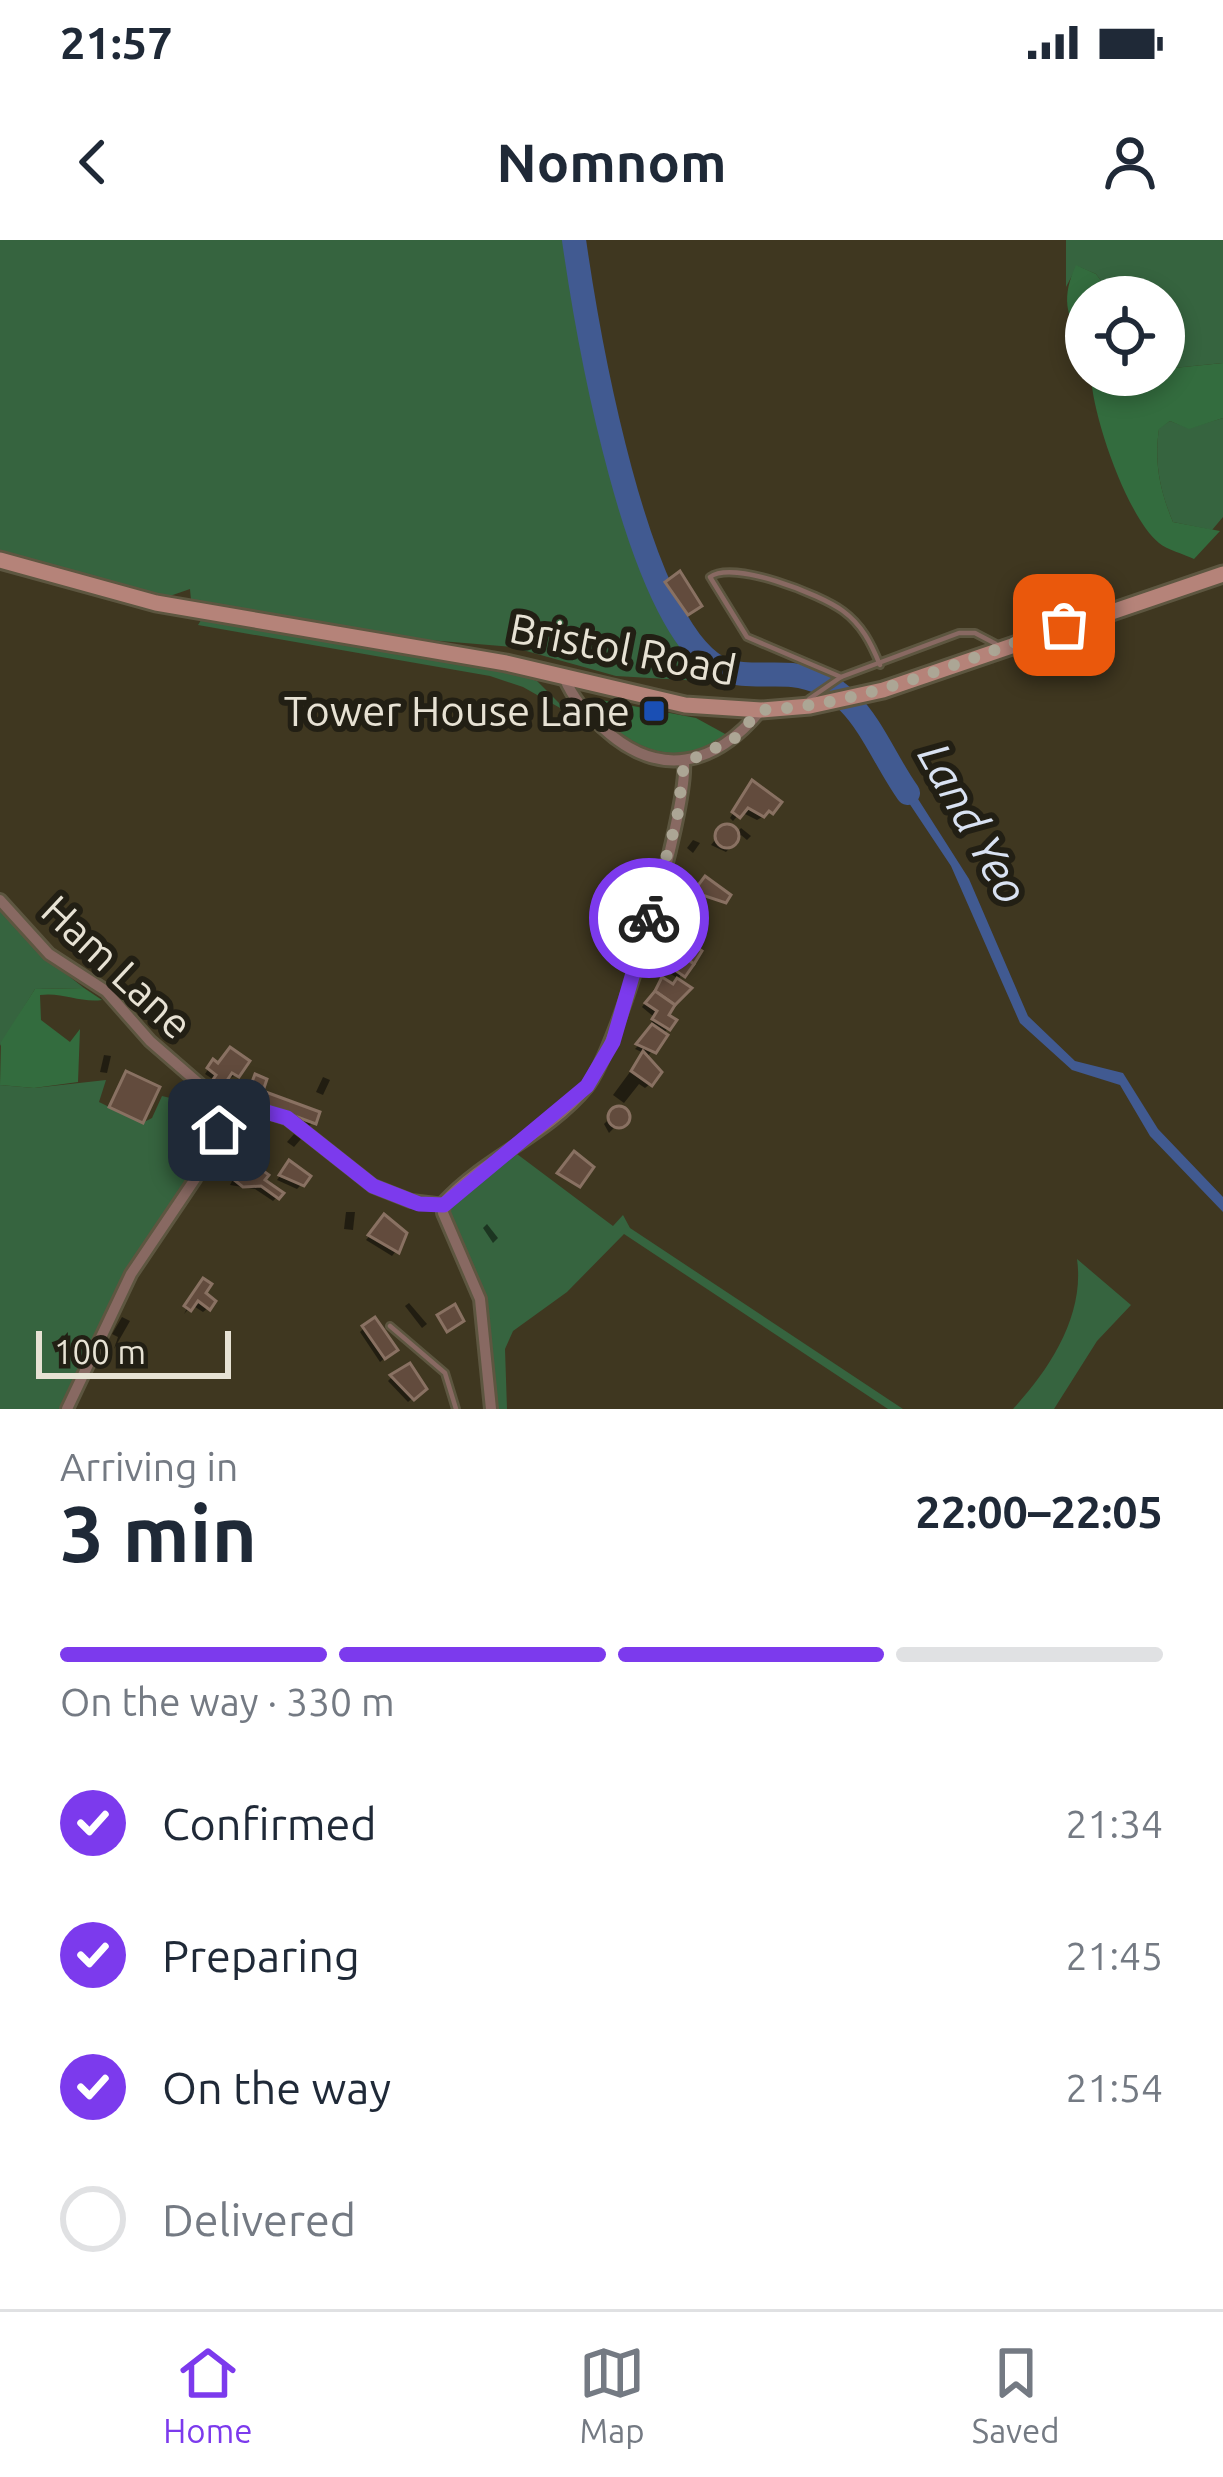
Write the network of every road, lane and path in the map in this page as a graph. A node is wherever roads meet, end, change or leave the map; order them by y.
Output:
1 (0, 560) edge
2 (1223, 574) edge
3 (1001, 646) junction
4 (880, 665) junction
5 (564, 677) junction
6 (842, 677) junction
7 (804, 707) junction
8 (760, 710) junction
9 (684, 763) junction
10 (0, 900) edge
11 (232, 1102) junction
12 (444, 1205) junction
13 (390, 1325) dead end
14 (68, 1409) edge
15 (456, 1409) edge
16 (490, 1409) edge

1 - 5 main road, Bristol Road
2 - 3 main road, Bristol Road
3 - 4 lane
3 - 7 main road, Bristol Road
4 - 6 lane
4 - 6 lane
5 - 8 main road, Bristol Road
5 - 9 street
6 - 7 lane
7 - 8 main road, Bristol Road
8 - 9 street
9 - 12 street
10 - 11 street, Ham Lane
11 - 12 street, Ham Lane
11 - 14 street
12 - 16 street
13 - 15 lane

